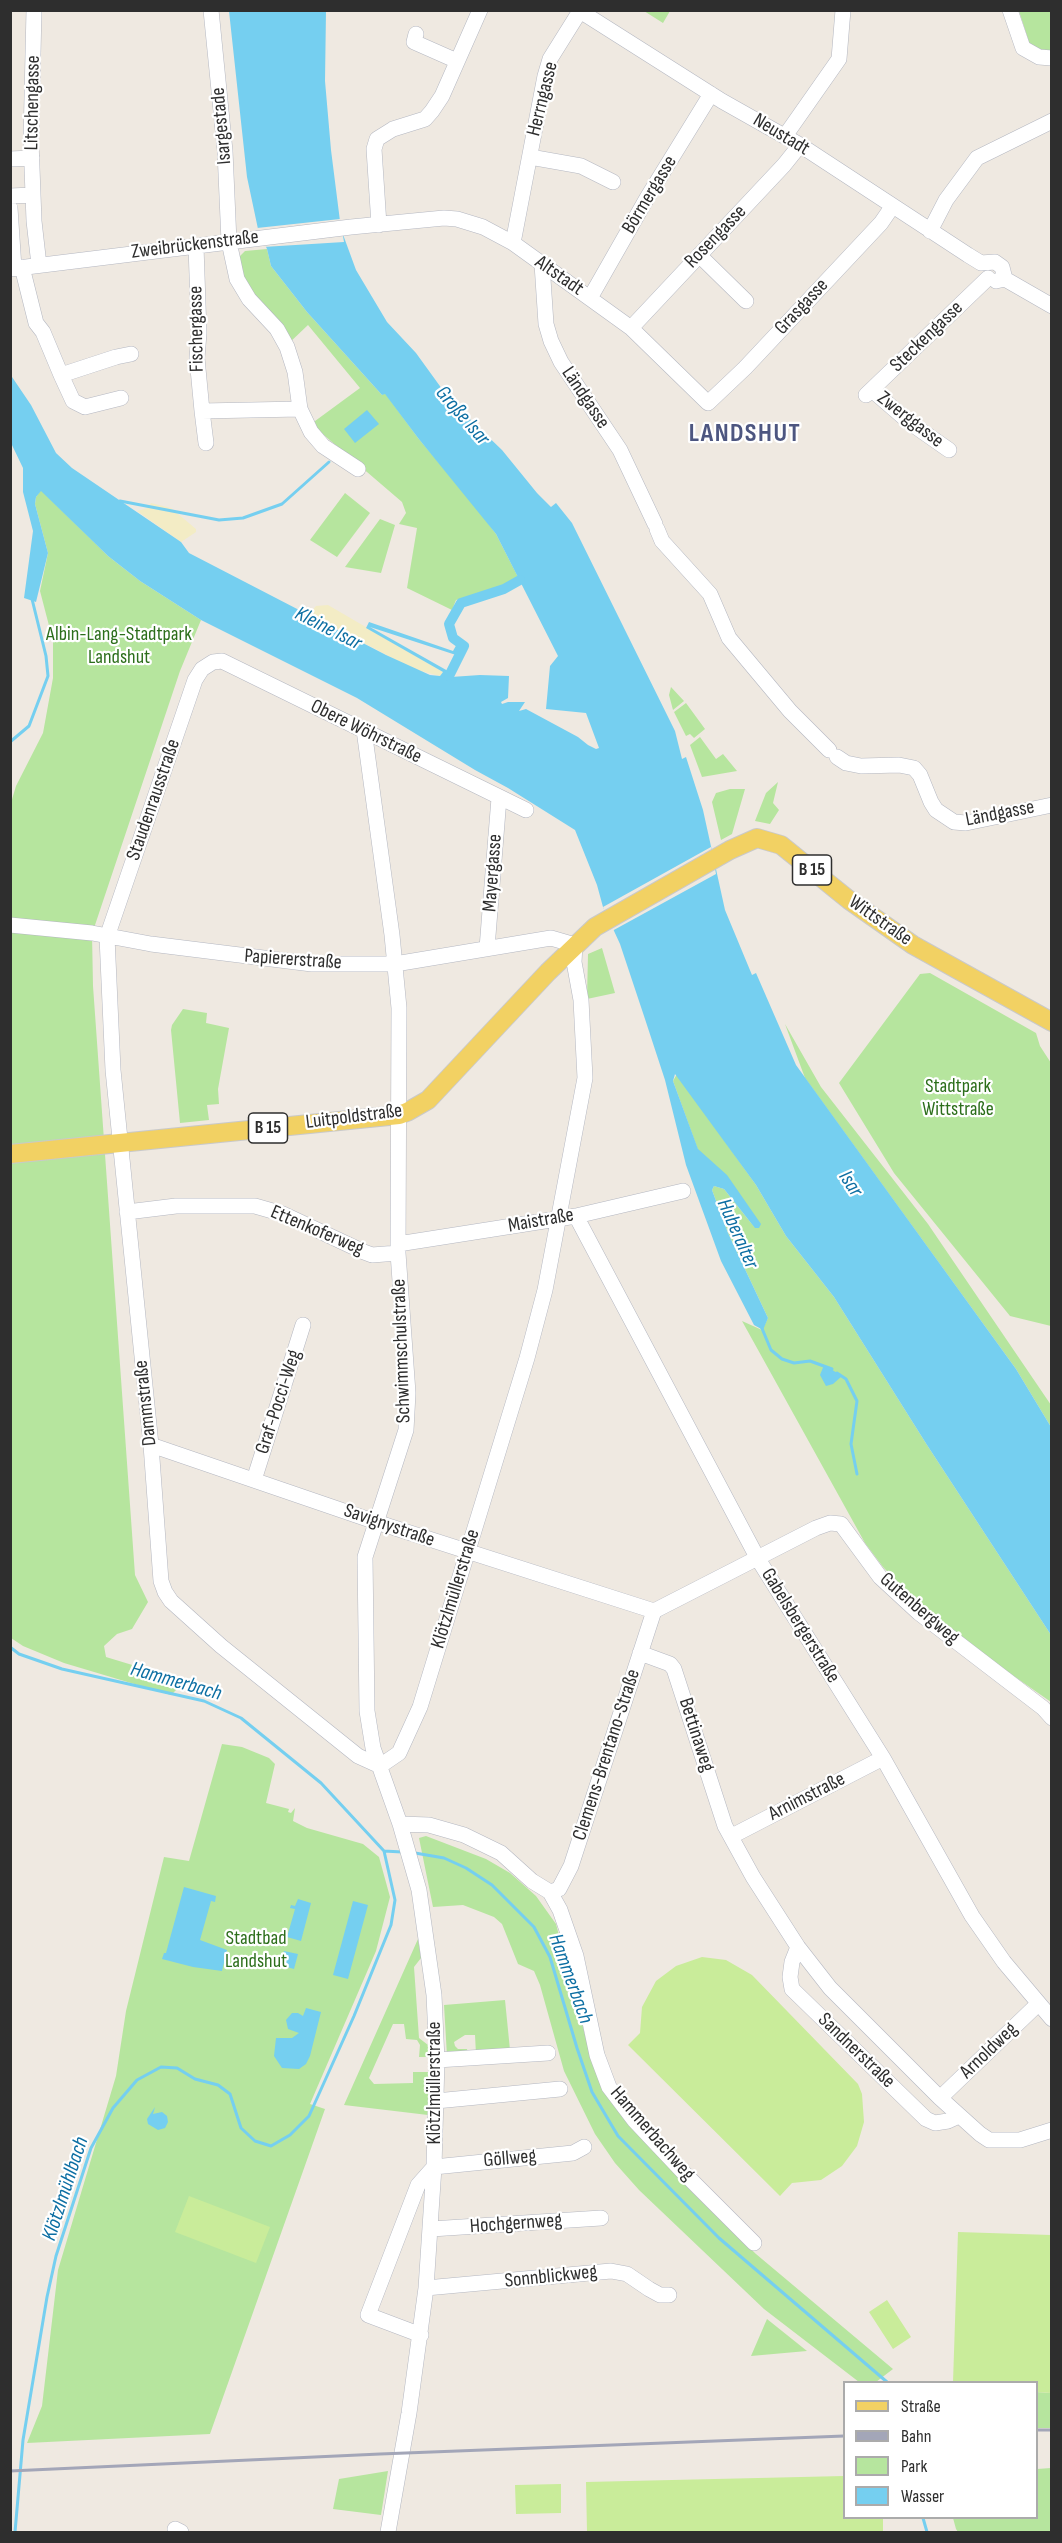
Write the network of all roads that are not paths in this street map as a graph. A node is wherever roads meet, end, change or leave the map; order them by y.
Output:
1 (34, 10) edge
2 (211, 10) edge
3 (843, 10) edge
4 (1010, 10) edge
5 (580, 11) edge
6 (478, 14) edge
7 (416, 34) dead end
8 (1052, 58) edge
9 (457, 61) junction
10 (711, 94) junction
11 (1052, 121) edge
12 (785, 136) junction
13 (800, 145) junction
14 (530, 157) junction
15 (32, 158) junction
16 (10, 159) edge
17 (613, 182) dead end
18 (33, 195) junction
19 (10, 196) edge
20 (892, 207) junction
21 (10, 208) edge
22 (379, 225) junction
23 (930, 231) junction
24 (229, 242) junction
25 (513, 243) junction
26 (196, 246) junction
27 (699, 255) junction
28 (981, 263) junction
29 (542, 264) junction
30 (39, 265) junction
31 (16, 268) edge
32 (988, 278) junction
33 (1005, 279) junction
34 (590, 298) junction
35 (746, 301) dead end
36 (1052, 306) edge
37 (632, 327) junction
38 (131, 354) dead end
39 (61, 375) junction
40 (869, 392) joint
41 (121, 398) dead end
42 (708, 404) joint
43 (300, 409) junction
44 (202, 411) junction
45 (206, 443) dead end
46 (949, 450) dead end
47 (358, 468) dead end
48 (206, 666) joint
49 (364, 730) junction
50 (499, 798) junction
51 (1052, 805) edge
52 (526, 810) dead end
53 (714, 860) joint
54 (10, 925) edge
55 (107, 937) junction
56 (575, 945) junction
57 (488, 948) junction
58 (395, 964) junction
59 (552, 969) junction
60 (579, 982) junction
61 (1052, 1022) edge
62 (399, 1115) junction
63 (120, 1144) junction
64 (10, 1155) edge
65 (683, 1191) dead end
66 (128, 1212) junction
67 (576, 1216) junction
68 (560, 1217) junction
69 (398, 1248) junction
70 (303, 1325) dead end
71 (151, 1444) junction
72 (255, 1480) junction
73 (376, 1522) junction
74 (468, 1552) junction
75 (758, 1559) junction
76 (654, 1611) junction
77 (640, 1653) junction
78 (1052, 1718) edge
79 (371, 1735) junction
80 (347, 1748) junction
81 (883, 1758) junction
82 (380, 1766) junction
83 (402, 1831) junction
84 (732, 1836) junction
85 (550, 1892) junction
86 (798, 1947) junction
87 (1038, 2004) junction
88 (1052, 2019) edge
89 (548, 2053) dead end
90 (437, 2060) junction
91 (560, 2089) dead end
92 (940, 2098) junction
93 (436, 2101) junction
94 (959, 2116) junction
95 (1052, 2130) edge
96 (584, 2147) dead end
97 (434, 2167) junction
98 (601, 2218) dead end
99 (431, 2229) junction
100 (754, 2243) dead end
101 (426, 2288) junction
102 (669, 2295) dead end
103 (421, 2335) junction
104 (388, 2532) edge

1 - 15 street, Litschengasse
2 - 24 street, Isargestade
3 - 12 street
4 - 8 street
5 - 10 street, Neustadt
5 - 14 street, Herrngasse
6 - 9 street
7 - 9 street
9 - 22 street
10 - 12 street, Neustadt
10 - 34 street, Börmergasse
11 - 23 street
12 - 13 street, Neustadt
13 - 20 street, Neustadt
13 - 27 street, Rosengasse
14 - 17 street, Herrngasse
14 - 25 street, Herrngasse
15 - 16 street
15 - 18 street, Litschengasse
18 - 19 street
18 - 30 street, Litschengasse
20 - 23 street, Neustadt
20 - 42 street, Grasgasse
21 - 31 street
22 - 24 street, Zweibrückenstraße
22 - 25 street, Altstadt
23 - 28 street, Neustadt
24 - 26 street, Zweibrückenstraße
24 - 43 street, Isargestade
25 - 29 street, Altstadt
26 - 30 street, Zweibrückenstraße
26 - 44 street, Fischergasse
27 - 35 street
27 - 37 street, Rosengasse
28 - 32 street
28 - 33 street, Neustadt
29 - 34 street, Altstadt
29 - 51 street, Ländgasse
30 - 31 street, Zweibrückenstraße
31 - 39 street
32 - 33 street, Neustadt
32 - 40 street, Steckengasse
33 - 36 street, Neustadt
34 - 37 street, Altstadt
37 - 42 street, Altstadt
38 - 39 street
39 - 41 street
40 - 46 street, Zwerggasse
43 - 44 street
43 - 47 street
44 - 45 street, Fischergasse
48 - 49 street, Obere Wöhrstraße
48 - 55 street, Staudenrausstraße
49 - 50 street, Obere Wöhrstraße
49 - 58 street, Schwimmschulstraße
50 - 52 street, Obere Wöhrstraße
50 - 57 street, Mayergasse
53 - 56 main road, Luitpoldstraße / B 15
53 - 61 main road, Wittstraße / B 15
54 - 55 street, Papiererstraße
55 - 58 street, Papiererstraße
55 - 63 street, Dammstraße
56 - 57 street, Papiererstraße
56 - 59 main road, Luitpoldstraße / B 15
56 - 60 street, Klötzlmüllerstraße
57 - 58 street, Papiererstraße
58 - 62 street, Schwimmschulstraße
59 - 60 street
59 - 62 main road, Luitpoldstraße / B 15
60 - 68 street, Klötzlmüllerstraße
62 - 63 main road, Luitpoldstraße / B 15
62 - 69 street, Schwimmschulstraße
63 - 64 main road, Luitpoldstraße / B 15
63 - 66 street, Dammstraße
65 - 67 street, Maistraße
66 - 69 street, Ettenkoferweg
66 - 71 street, Dammstraße
67 - 68 street, Maistraße
67 - 75 street, Gabelsbergerstraße
68 - 69 street, Maistraße
68 - 74 street, Klötzlmüllerstraße
69 - 73 street, Schwimmschulstraße
70 - 72 street, Graf-Pocci-Weg
71 - 72 street, Savignystraße
71 - 80 street, Dammstraße
72 - 73 street, Savignystraße
73 - 74 street, Savignystraße
73 - 79 street, Schwimmschulstraße
74 - 76 street, Savignystraße
74 - 82 street, Klötzlmüllerstraße
75 - 76 street
75 - 78 street, Gutenbergweg
75 - 81 street, Gabelsbergerstraße
76 - 77 street, Clemens-Brentano-Straße
77 - 84 street, Bettinaweg
77 - 85 street, Clemens-Brentano-Straße
79 - 80 street
79 - 82 street, Schwimmschulstraße
80 - 82 street, Dammstraße
81 - 84 street, Arnimstraße
81 - 87 street, Gabelsbergerstraße
82 - 83 street, Klötzlmüllerstraße
83 - 85 street, Hammerbachweg
83 - 90 street, Klötzlmüllerstraße
84 - 86 street, Sandnerstraße
85 - 100 street, Hammerbachweg
86 - 92 street, Sandnerstraße
86 - 94 street, Sandnerstraße
87 - 88 street, Gabelsbergerstraße
87 - 92 street, Arnoldweg
89 - 90 street
90 - 93 street, Klötzlmüllerstraße
91 - 93 street
92 - 94 street, Sandnerstraße
93 - 97 street, Klötzlmüllerstraße
94 - 95 street, Sandnerstraße
96 - 97 street, Göllweg
97 - 99 street, Klötzlmüllerstraße
97 - 103 street, Klötzlmüllerstraße
98 - 99 street, Hochgernweg
99 - 101 street, Klötzlmüllerstraße
101 - 102 street, Sonnblickweg
101 - 103 street, Klötzlmüllerstraße
103 - 104 street, Klötzlmüllerstraße

